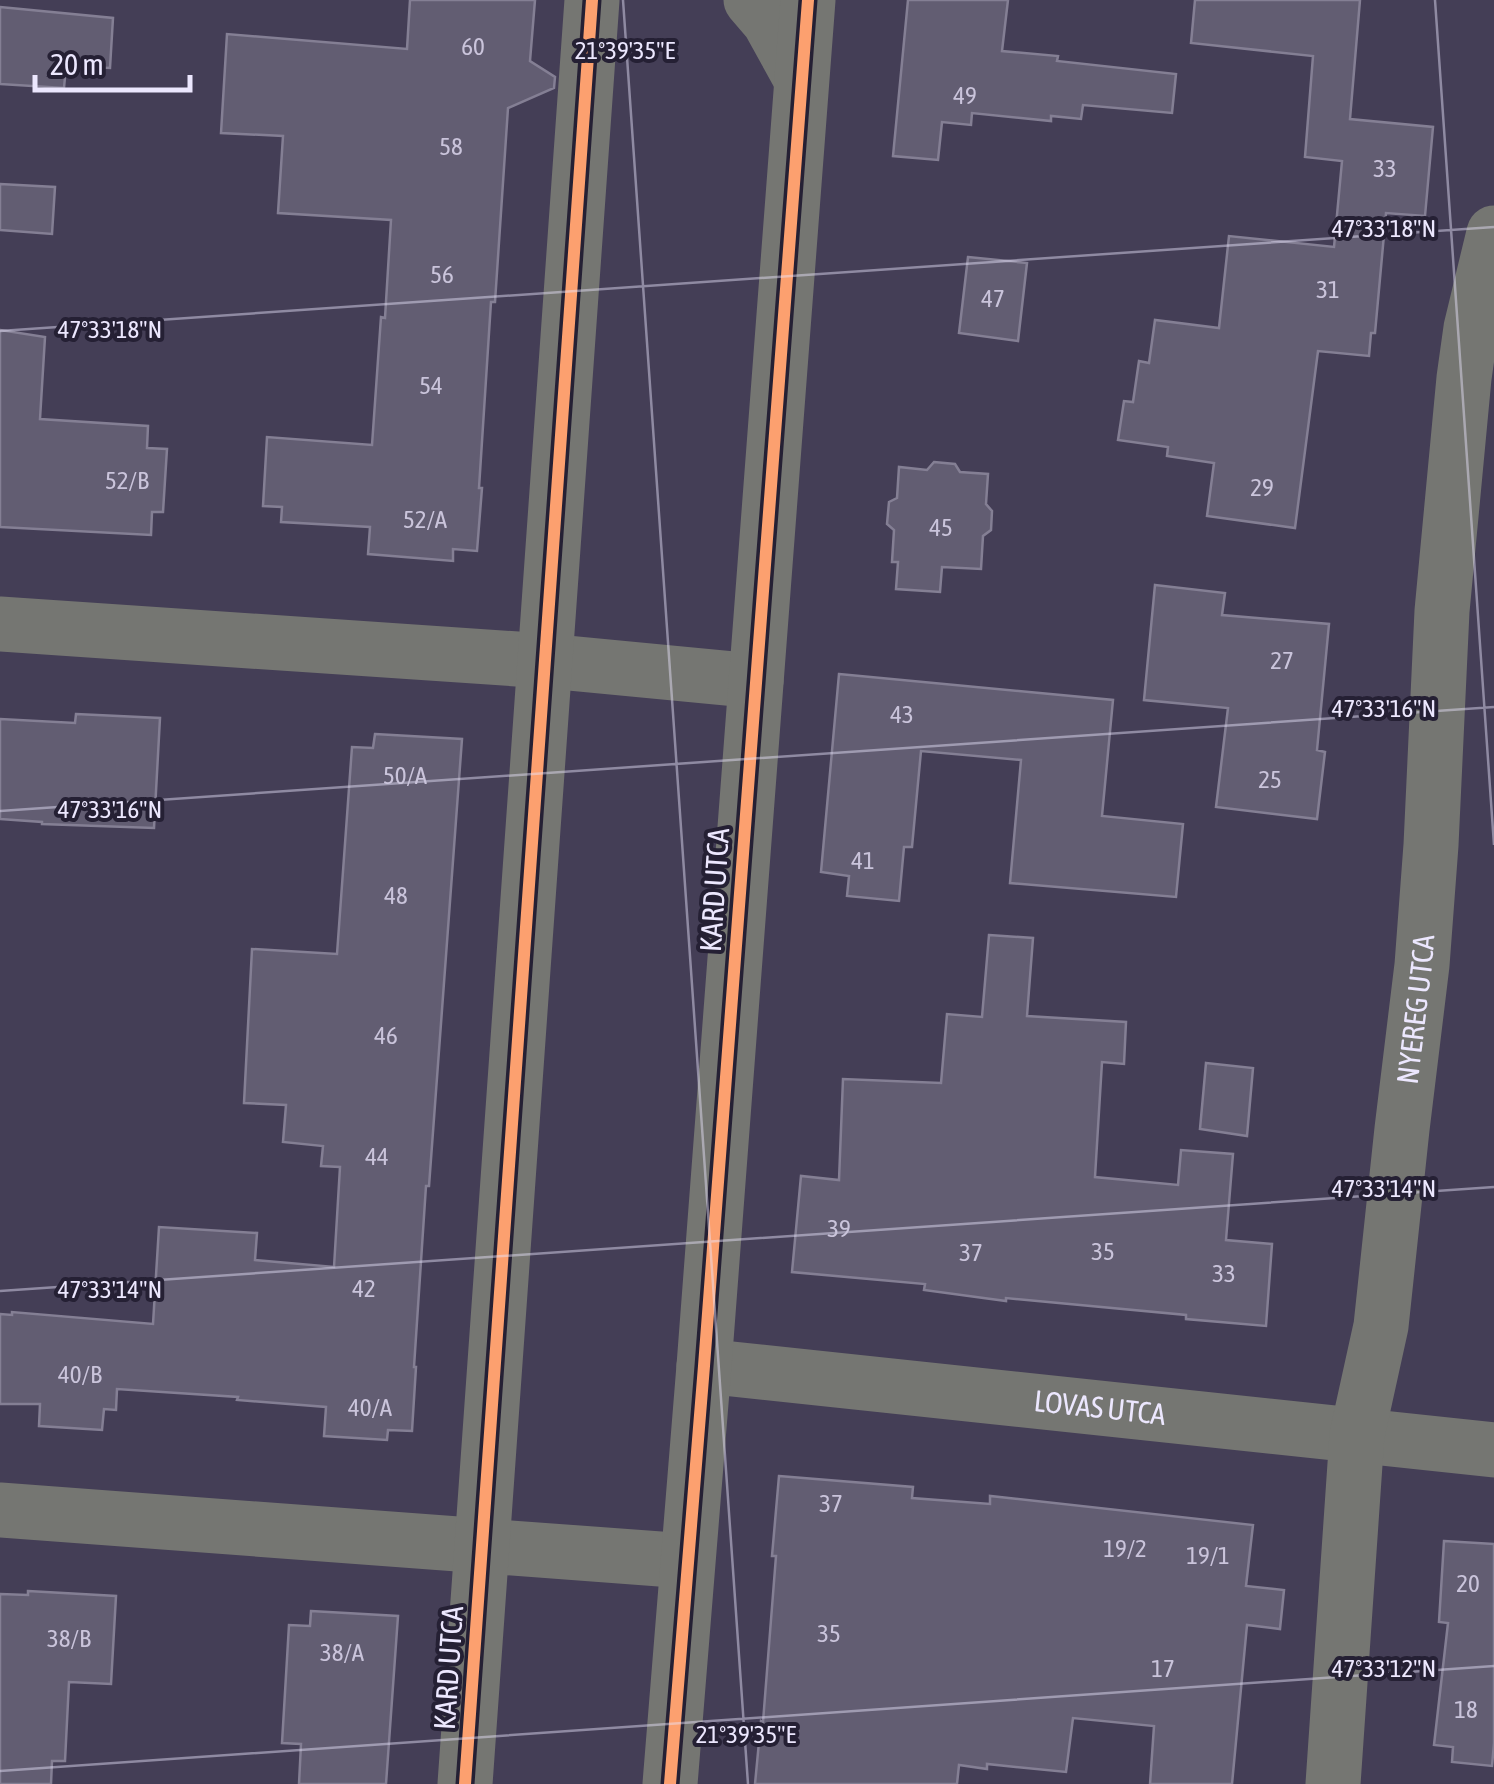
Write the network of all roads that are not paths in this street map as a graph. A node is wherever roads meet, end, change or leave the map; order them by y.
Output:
1 (592, 0) edge
2 (751, 0) edge
3 (808, 0) edge
4 (802, 79) junction
5 (1490, 261) edge
6 (0, 624) edge
7 (547, 661) junction
8 (756, 681) junction
9 (704, 1366) junction
10 (1357, 1435) junction
11 (1494, 1450) edge
12 (0, 1510) edge
13 (484, 1546) junction
14 (687, 1561) junction
15 (465, 1784) edge
16 (670, 1784) edge
17 (1332, 1784) edge

1 - 7 street, KARD UTCA
2 - 4 street
3 - 4 street, KARD UTCA
4 - 8 street, KARD UTCA
5 - 10 street, NYEREG UTCA
6 - 7 street
7 - 8 street
7 - 13 street, KARD UTCA
8 - 9 street, KARD UTCA
9 - 10 street, LOVAS UTCA
9 - 14 street, KARD UTCA
10 - 11 street, LOVAS UTCA
10 - 17 street, NYEREG UTCA
12 - 13 street
13 - 14 street
13 - 15 street, KARD UTCA
14 - 16 street, KARD UTCA

